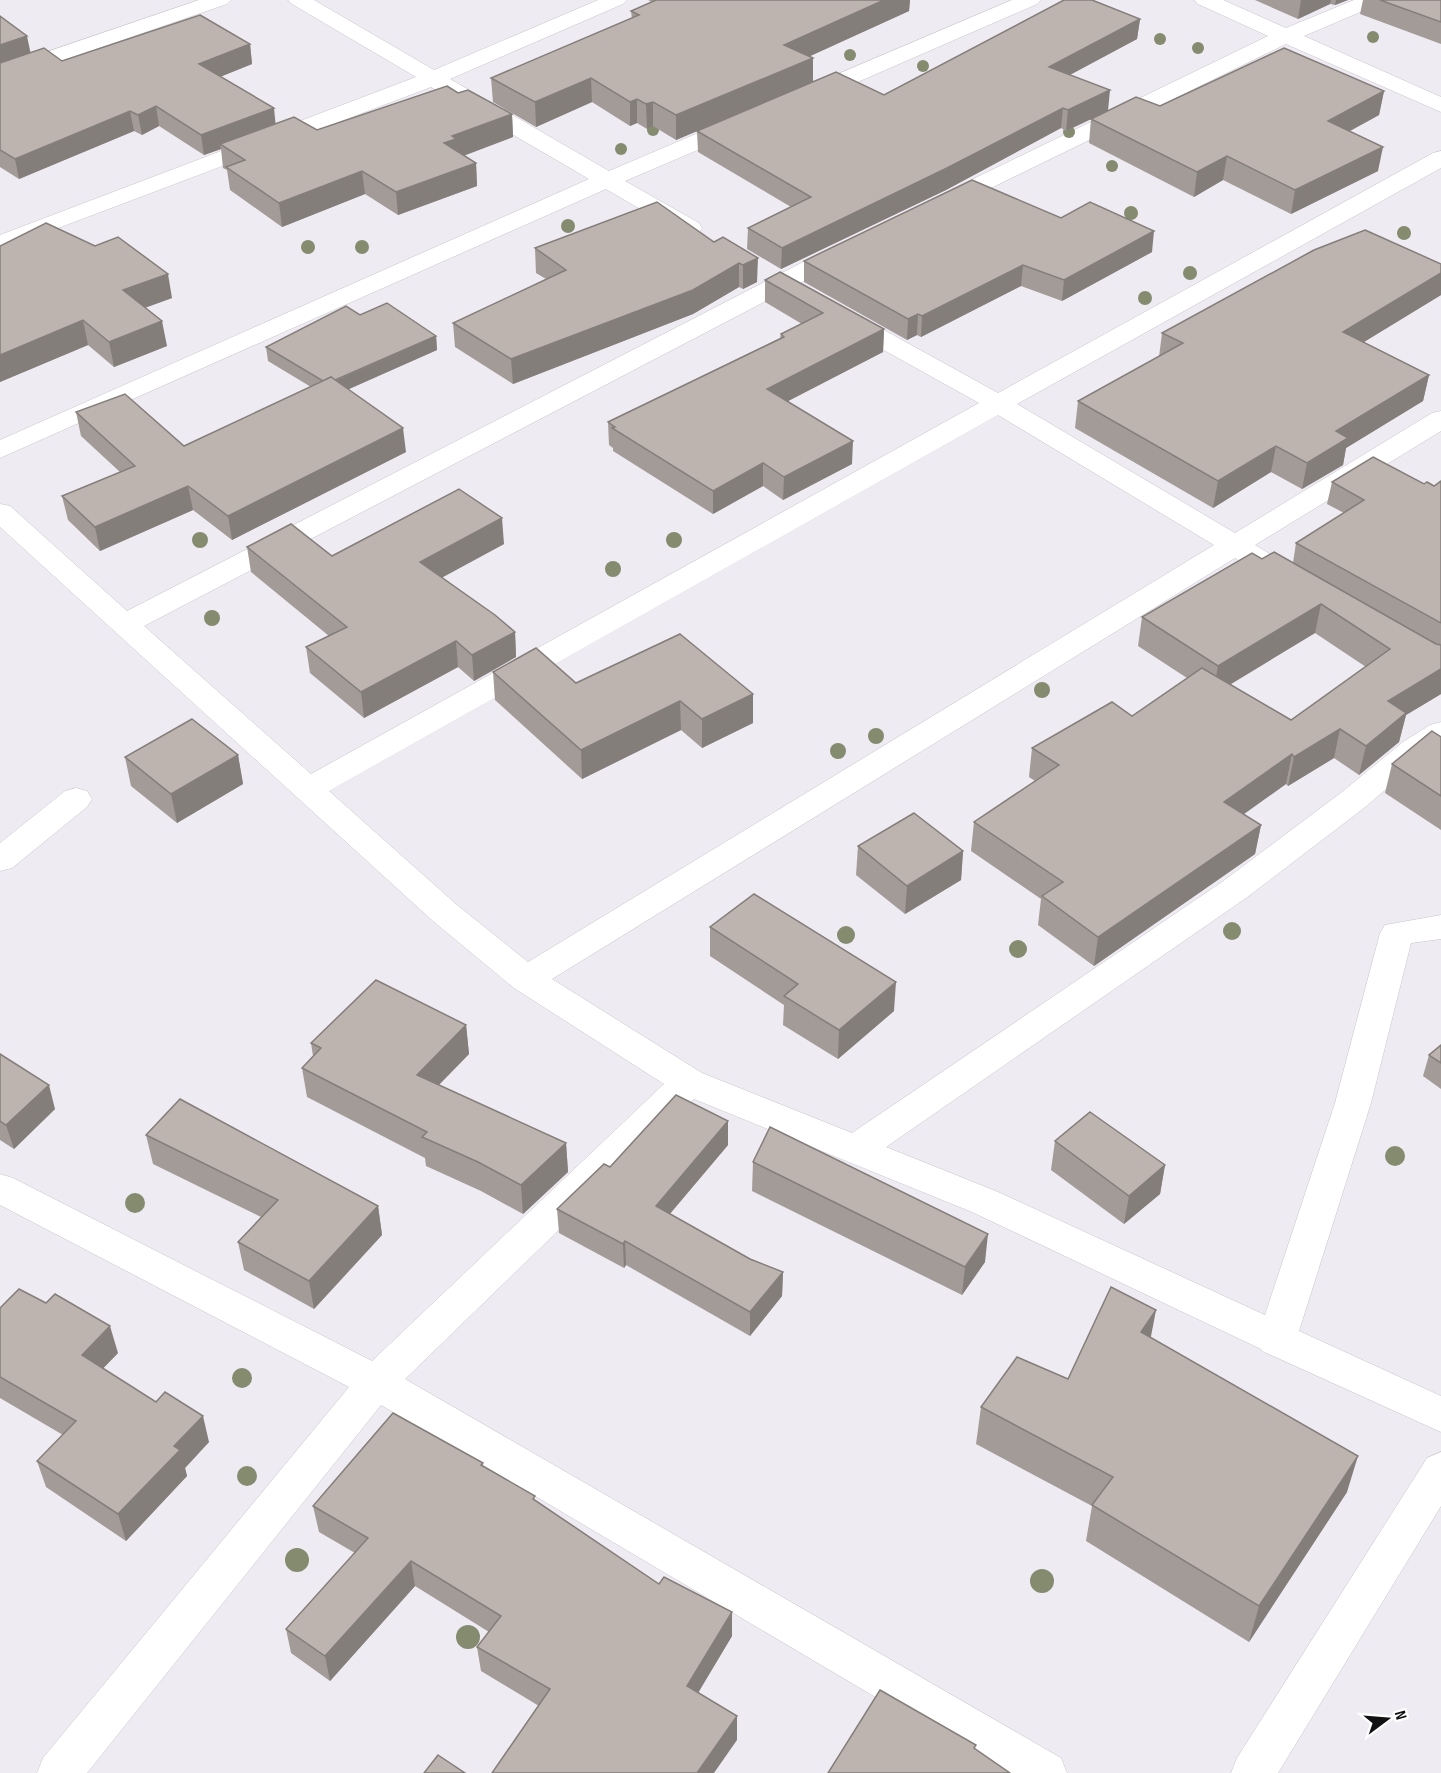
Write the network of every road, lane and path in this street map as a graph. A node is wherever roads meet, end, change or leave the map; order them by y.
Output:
1 (220, 0) edge
2 (299, 0) edge
3 (616, 0) edge
4 (1030, 0) edge
5 (1205, 0) edge
6 (1372, 0) edge
7 (1287, 35) junction
8 (0, 75) edge
9 (431, 79) junction
10 (1441, 105) edge
11 (1441, 158) edge
12 (609, 179) junction
13 (920, 214) edge
14 (710, 240) edge
15 (866, 240) edge
16 (0, 243) edge
17 (770, 276) junction
18 (999, 404) junction
19 (1441, 419) edge
20 (0, 450) edge
21 (0, 512) edge
22 (1233, 546) junction
23 (1306, 587) edge
24 (123, 625) junction
25 (1441, 732) edge
26 (307, 790) junction
27 (76, 799) dead end
28 (0, 860) edge
29 (1441, 927) edge
30 (525, 979) junction
31 (689, 1082) junction
32 (856, 1149) junction
33 (0, 1188) edge
34 (1276, 1340) junction
35 (376, 1382) junction
36 (1441, 1415) edge
37 (1441, 1470) edge
38 (59, 1773) edge
39 (1045, 1773) edge
40 (1253, 1773) edge

1 - 8 street
2 - 9 street
3 - 9 street
4 - 12 street
5 - 7 street
6 - 7 street
7 - 10 street
7 - 13 street
9 - 12 street
9 - 16 street
11 - 18 street
12 - 14 street
12 - 20 street
15 - 17 street
17 - 18 street
17 - 24 street
18 - 22 street
18 - 26 street
19 - 22 street
21 - 24 street
22 - 23 street
22 - 30 street
24 - 26 street
25 - 32 street
26 - 30 street
27 - 28 street
29 - 34 street
30 - 31 street
31 - 32 street
31 - 35 street
32 - 34 street
33 - 35 street
34 - 36 street
35 - 38 street
35 - 39 street
37 - 40 street

